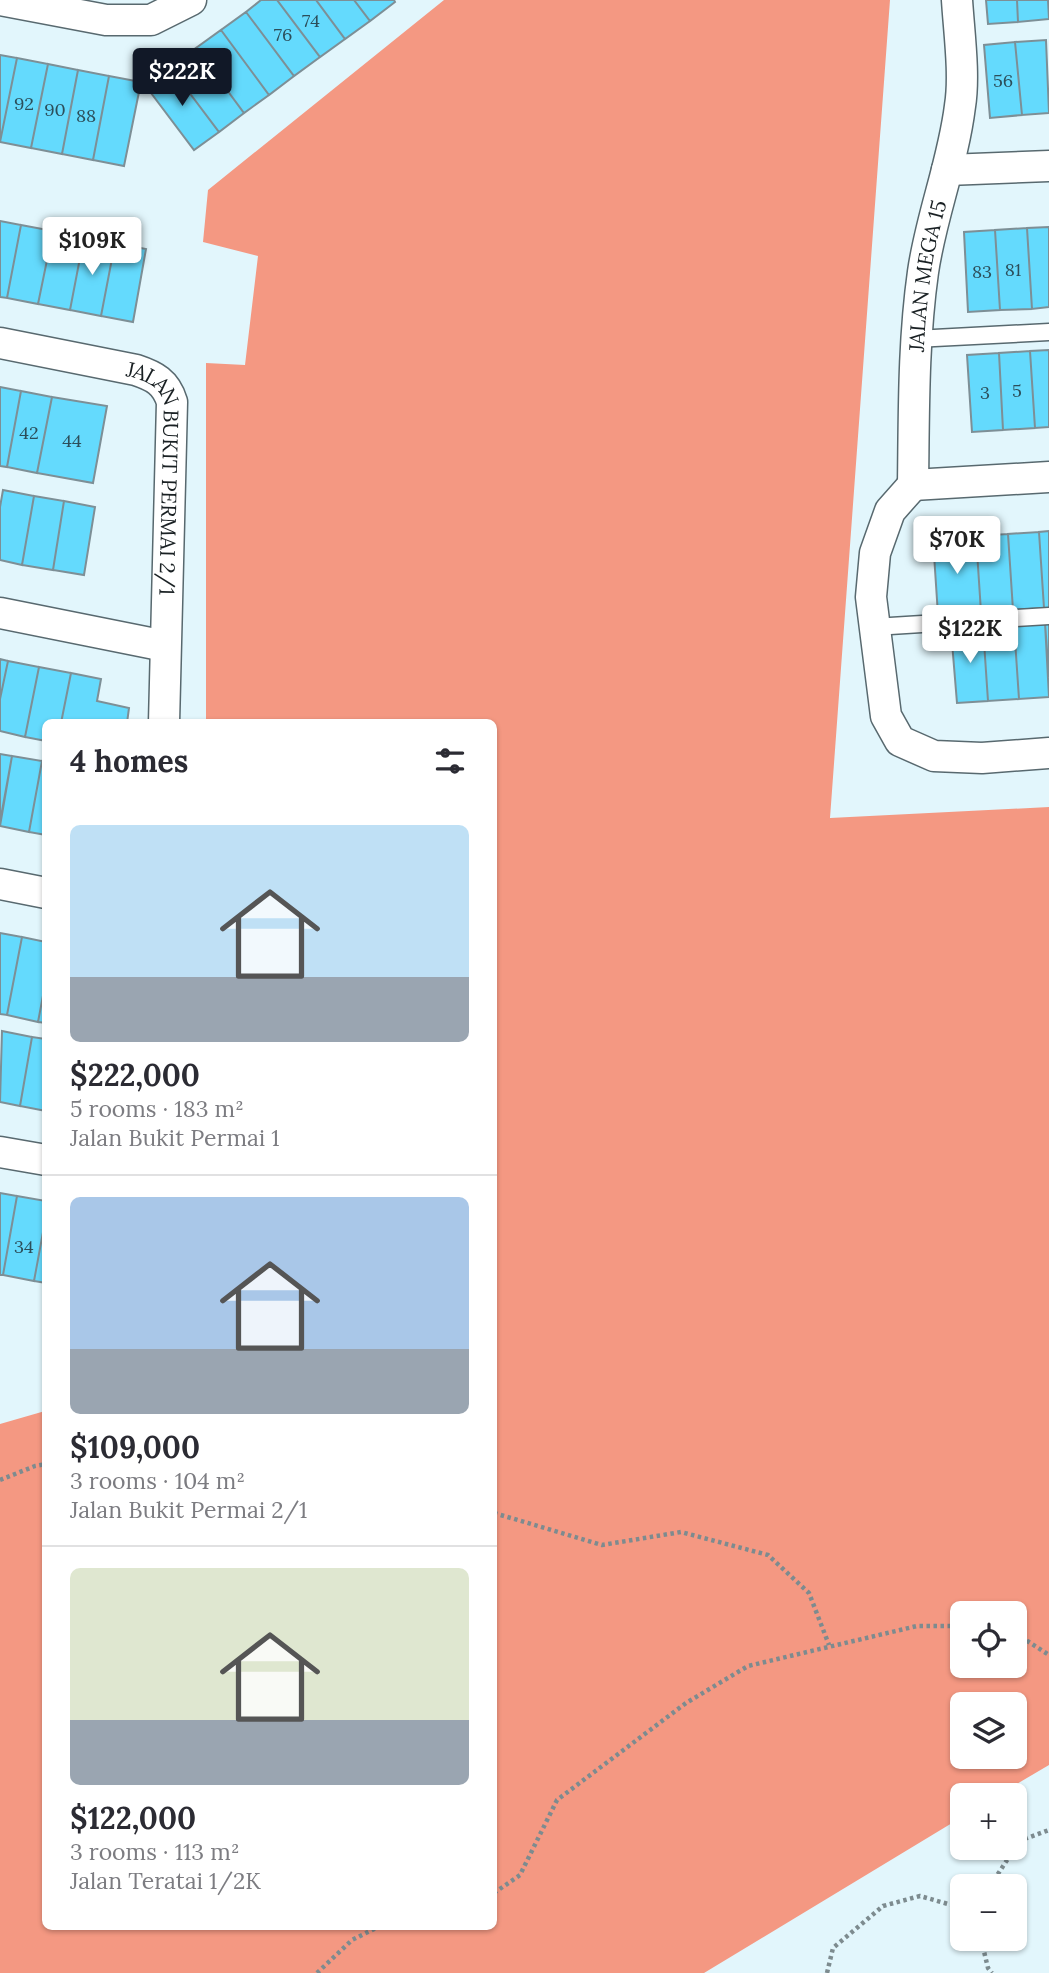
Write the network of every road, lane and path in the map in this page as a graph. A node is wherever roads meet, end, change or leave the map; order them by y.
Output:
1 (0, 0) edge
2 (191, 0) edge
3 (957, 0) edge
4 (1049, 166) edge
5 (947, 170) junction
6 (1049, 332) edge
7 (915, 339) junction
8 (0, 343) edge
9 (1049, 477) edge
10 (914, 485) junction
11 (0, 613) edge
12 (1049, 616) edge
13 (874, 627) junction
14 (165, 646) junction
15 (164, 719) edge
16 (1049, 753) edge
17 (0, 884) edge
18 (42, 892) edge
19 (0, 1152) edge
20 (42, 1159) edge
21 (42, 1465) edge
22 (0, 1480) edge
23 (497, 1514) edge
24 (950, 1626) edge
25 (1027, 1641) edge
26 (830, 1645) junction
27 (1049, 1655) edge
28 (1049, 1830) edge
29 (1027, 1837) edge
30 (497, 1892) edge
31 (950, 1905) edge
32 (372, 1930) edge
33 (984, 1951) edge
34 (317, 1973) edge
35 (827, 1973) edge
36 (992, 1973) edge

1 - 2 street
3 - 5 street
4 - 5 street, JALAN MEGA 15
5 - 7 street, JALAN MEGA 15
6 - 7 lane
7 - 10 street, JALAN MEGA 15
8 - 14 street, JALAN BUKIT PERMAI 2/1
9 - 10 street
10 - 13 street
11 - 14 street
12 - 13 lane
13 - 16 street
14 - 15 street, JALAN BUKIT PERMAI 2/1
17 - 18 street
19 - 20 street
21 - 22 path
23 - 26 path
24 - 26 path
25 - 27 path
26 - 30 path
28 - 29 path
31 - 35 path
32 - 34 path
33 - 36 path

